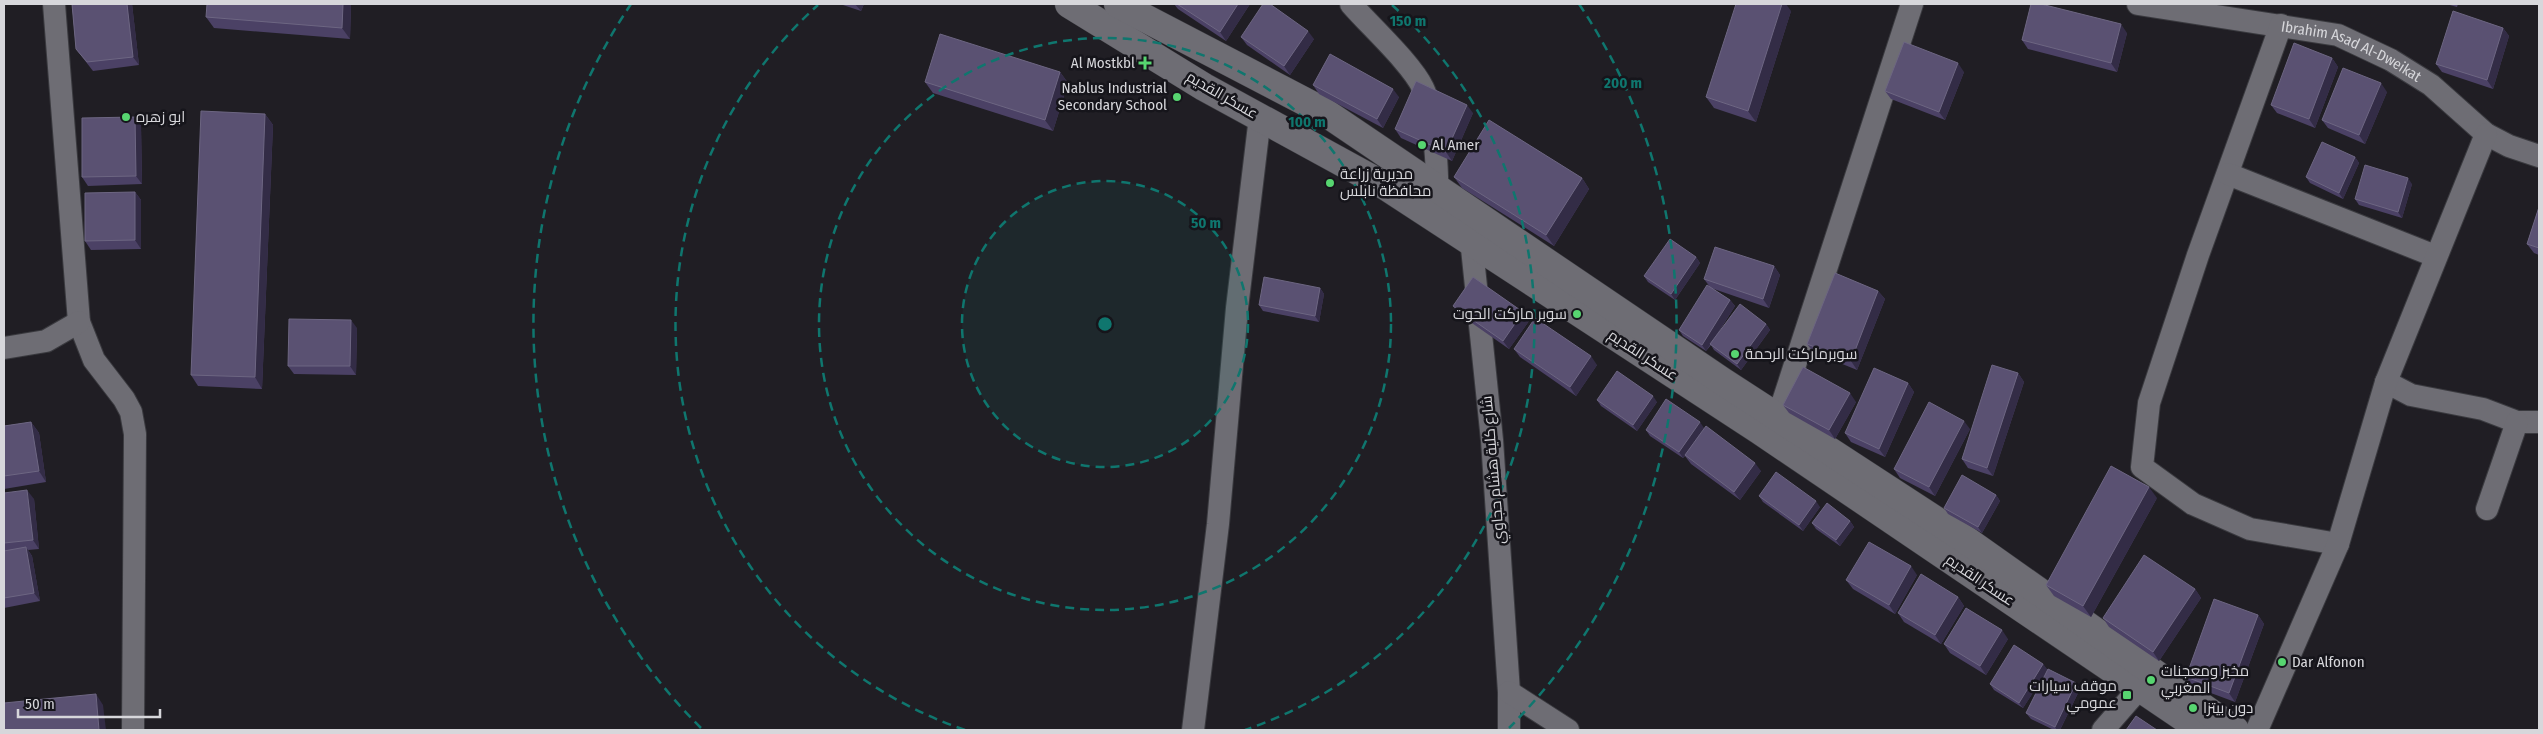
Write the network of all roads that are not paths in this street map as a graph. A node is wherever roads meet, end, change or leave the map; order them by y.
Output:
1 (54, 4) edge
2 (1069, 4) edge
3 (1118, 4) edge
4 (1350, 4) edge
5 (1912, 4) edge
6 (2138, 4) edge
7 (2282, 25) junction
8 (1260, 117) junction
9 (2486, 134) junction
10 (2539, 156) edge
11 (2228, 174) junction
12 (1438, 190) junction
13 (1468, 210) junction
14 (1436, 220) junction
15 (1471, 243) junction
16 (2435, 256) junction
17 (79, 322) junction
18 (4, 348) edge
19 (2386, 382) junction
20 (2516, 422) junction
21 (2539, 422) edge
22 (1768, 424) junction
23 (2487, 509) dead end
24 (2338, 544) junction
25 (2146, 681) junction
26 (1509, 692) junction
27 (133, 730) edge
28 (1192, 730) edge
29 (1510, 730) edge
30 (1568, 730) edge
31 (2104, 730) edge
32 (2202, 730) edge
33 (2235, 730) edge
34 (2257, 730) edge

1 - 17 street
2 - 8 street, عسكر القديم
3 - 12 street, عسكر القديم
4 - 12 street
5 - 22 street
6 - 7 street, Ibrahim Asad Al-Dweikat
7 - 9 street, Ibrahim Asad Al-Dweikat
7 - 11 street
8 - 14 street, عسكر القديم
8 - 28 street
9 - 10 street, Ibrahim Asad Al-Dweikat
9 - 16 street
11 - 16 street
11 - 24 street
12 - 13 street, عسكر القديم
12 - 14 street
13 - 15 street, شارع كلية هشام حجاوي
13 - 22 street, عسكر القديم
14 - 15 street, عسكر القديم
15 - 22 street, عسكر القديم
15 - 26 street, شارع كلية هشام حجاوي
16 - 19 street
17 - 18 street
17 - 27 street
19 - 20 street
19 - 24 street
20 - 21 street
20 - 23 street
22 - 25 street, عسكر القديم
24 - 34 street
25 - 31 street
25 - 32 street, عسكر القديم
25 - 33 street, عسكر القديم
26 - 29 street, شارع كلية هشام حجاوي
26 - 30 street

